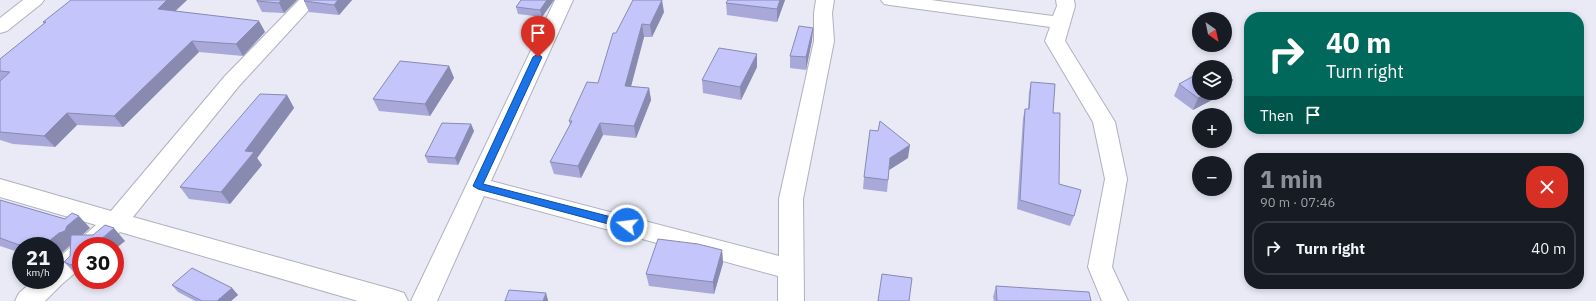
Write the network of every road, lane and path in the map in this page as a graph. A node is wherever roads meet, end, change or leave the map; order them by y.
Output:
1 (35, 0) edge
2 (309, 0) edge
3 (564, 0) edge
4 (825, 0) edge
5 (890, 0) edge
6 (1065, 0) edge
7 (1060, 23) junction
8 (0, 28) edge
9 (478, 186) junction
10 (0, 188) edge
11 (116, 221) junction
12 (99, 237) edge
13 (72, 261) edge
14 (64, 268) edge
15 (791, 269) junction
16 (41, 289) edge
17 (28, 301) edge
18 (395, 301) edge
19 (424, 301) edge
20 (791, 301) edge
21 (1115, 301) edge

1 - 8 street
2 - 11 street
3 - 9 street
4 - 15 street
5 - 7 street
6 - 7 street
7 - 21 street
9 - 15 street
9 - 19 street
10 - 11 street
11 - 12 street
11 - 18 street
13 - 14 street
15 - 20 street
16 - 17 street

